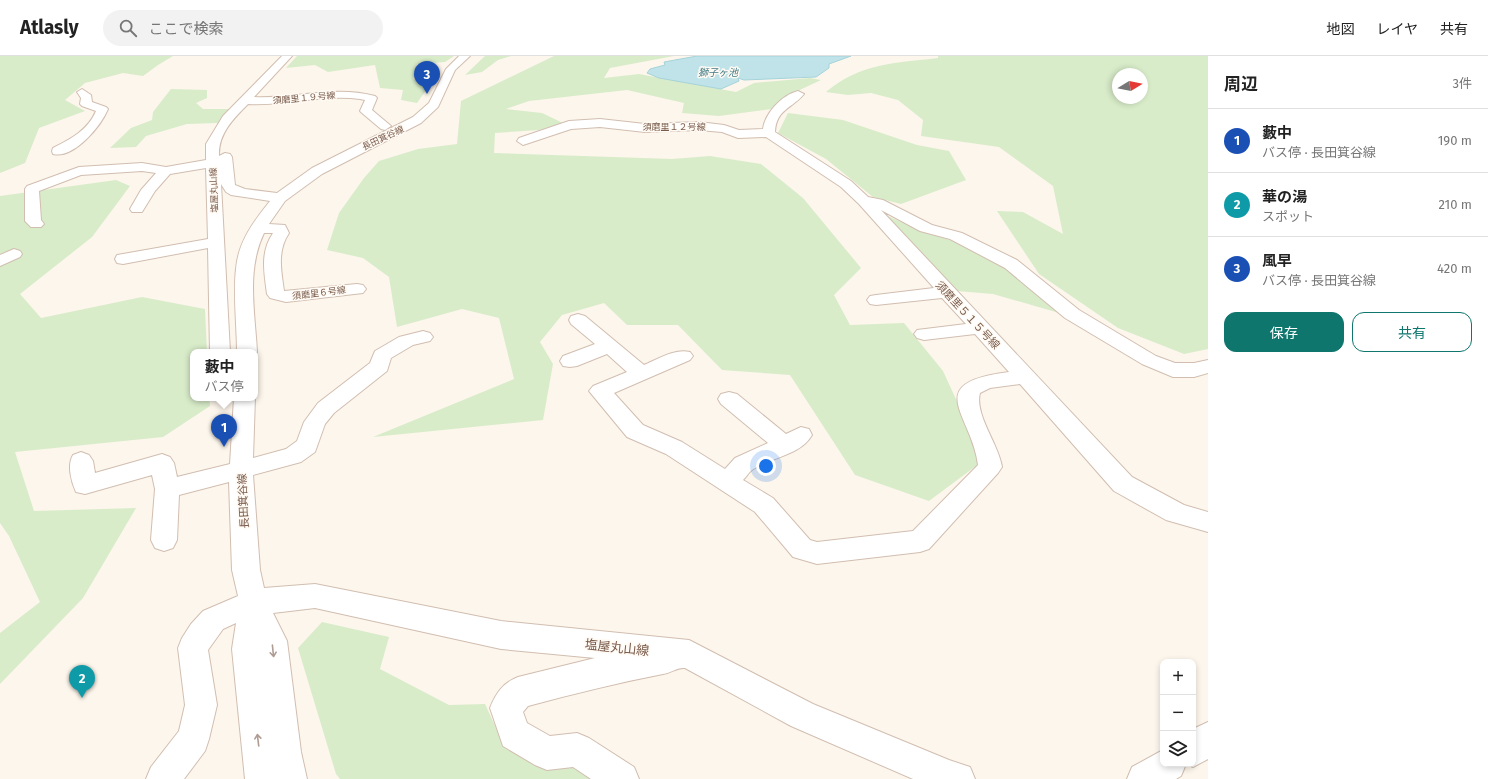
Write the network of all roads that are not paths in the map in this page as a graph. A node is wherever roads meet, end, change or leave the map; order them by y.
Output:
1 (287, 56) edge
2 (465, 56) edge
3 (82, 92) dead end
4 (798, 94) dead end
5 (244, 100) junction
6 (717, 125) junction
7 (385, 126) dead end
8 (219, 133) junction
9 (769, 133) junction
10 (702, 136) dead end
11 (523, 141) dead end
12 (58, 150) dead end
13 (212, 163) junction
14 (166, 171) junction
15 (280, 198) junction
16 (864, 201) junction
17 (214, 207) junction
18 (137, 209) dead end
19 (36, 224) dead end
20 (257, 229) junction
21 (216, 242) junction
22 (123, 259) dead end
23 (358, 289) dead end
24 (947, 292) junction
25 (876, 300) dead end
26 (578, 320) dead end
27 (980, 328) junction
28 (924, 334) dead end
29 (423, 337) dead end
30 (609, 346) junction
31 (220, 349) edge
32 (247, 349) edge
33 (683, 356) dead end
34 (570, 361) dead end
35 (1208, 366) edge
36 (643, 374) junction
37 (1025, 377) junction
38 (729, 399) dead end
39 (245, 401) edge
40 (81, 461) dead end
41 (241, 471) junction
42 (728, 482) junction
43 (168, 489) junction
44 (1208, 522) edge
45 (164, 540) dead end
46 (254, 602) junction
47 (689, 654) junction
48 (1208, 738) edge
49 (1196, 748) edge
50 (1164, 767) edge
51 (163, 779) edge
52 (262, 779) edge
53 (290, 779) edge
54 (622, 779) edge
55 (958, 779) edge
56 (1144, 779) edge

1 - 5 street, 塩屋丸山線
2 - 15 street, 長田箕谷線
3 - 12 street
4 - 9 street
5 - 7 street, 須磨里１９号線
5 - 8 street, 塩屋丸山線
6 - 9 street, 須磨里１２号線
6 - 10 street
6 - 11 street, 須磨里１２号線
8 - 13 street, 塩屋丸山線
8 - 15 street
9 - 16 street, 須磨里５１５号線
13 - 14 street
13 - 17 street, 塩屋丸山線
14 - 18 street
14 - 19 street
15 - 17 street
15 - 20 street, 長田箕谷線
16 - 24 street, 須磨里５１５号線
16 - 35 street
17 - 21 street, 塩屋丸山線
20 - 23 street, 須磨里６号線
20 - 32 street, 長田箕谷線
21 - 22 street
21 - 31 street, 塩屋丸山線
24 - 25 street
24 - 27 street, 須磨里５１５号線
26 - 30 street
27 - 28 street
27 - 37 street, 須磨里５１５号線
29 - 41 street
30 - 34 street
30 - 36 street
33 - 36 street
36 - 42 street
37 - 42 street
37 - 44 street, 須磨里５１５号線
38 - 42 street
39 - 41 street, 長田箕谷線
40 - 43 street
41 - 43 street
41 - 46 street, 長田箕谷線
43 - 45 street
46 - 47 street, 塩屋丸山線
46 - 51 street, 塩屋丸山線
52 -> 46 street, 長田箕谷線
46 -> 53 street, 長田箕谷線
47 - 54 street
47 - 55 street, 塩屋丸山線
48 - 49 street
50 - 56 street

